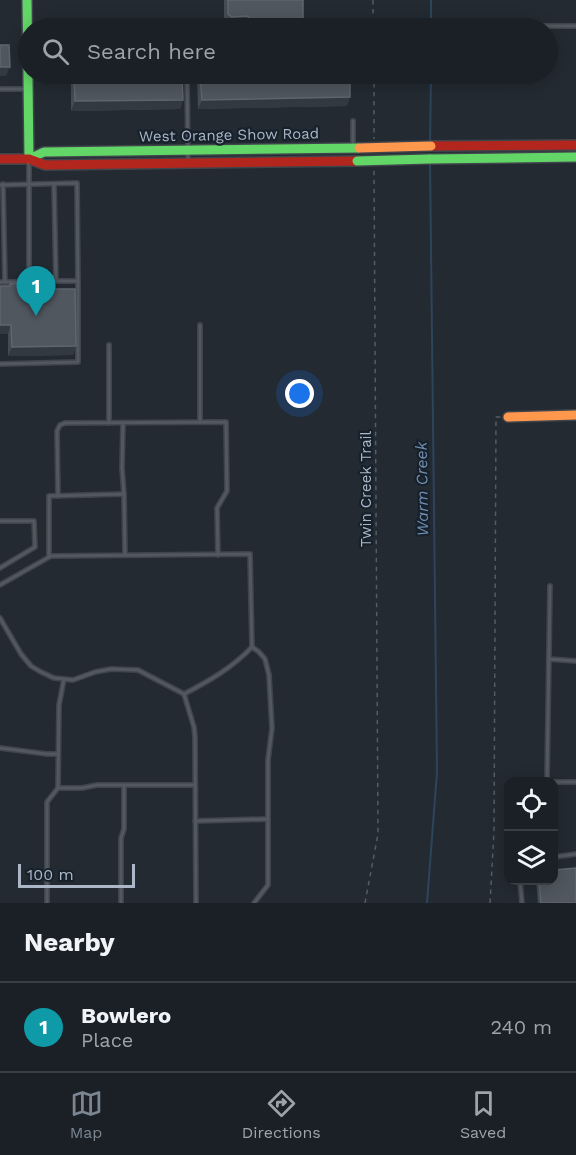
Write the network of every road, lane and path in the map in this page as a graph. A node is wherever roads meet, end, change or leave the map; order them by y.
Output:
1 (27, 0) edge
2 (373, 0) edge
3 (27, 18) edge
4 (374, 18) edge
5 (558, 26) edge
6 (576, 26) edge
7 (28, 84) edge
8 (187, 84) edge
9 (374, 84) edge
10 (0, 89) edge
11 (28, 89) junction
12 (353, 122) dead end
13 (576, 144) edge
14 (374, 145) dead end
15 (356, 148) junction
16 (187, 150) junction
17 (576, 157) edge
18 (0, 159) edge
19 (29, 159) junction
20 (188, 163) junction
21 (374, 169) dead end
22 (29, 184) junction
23 (54, 184) junction
24 (2, 185) edge
25 (47, 281) edge
26 (56, 281) junction
27 (78, 281) junction
28 (2, 282) edge
29 (29, 282) junction
30 (38, 282) edge
31 (200, 325) dead end
32 (109, 345) dead end
33 (0, 364) edge
34 (576, 415) edge
35 (508, 417) joint
36 (109, 423) junction
37 (123, 423) junction
38 (200, 423) junction
39 (124, 494) junction
40 (58, 495) junction
41 (0, 521) edge
42 (125, 555) junction
43 (218, 555) junction
44 (49, 557) junction
45 (0, 568) edge
46 (0, 585) edge
47 (550, 586) dead end
48 (0, 618) edge
49 (252, 647) junction
50 (549, 659) junction
51 (576, 661) edge
52 (64, 679) junction
53 (184, 694) junction
54 (0, 748) edge
55 (58, 754) junction
56 (548, 777) edge
57 (558, 782) edge
58 (576, 782) edge
59 (195, 784) junction
60 (124, 785) junction
61 (58, 788) junction
62 (268, 819) junction
63 (195, 821) junction
64 (576, 854) edge
65 (558, 856) edge
66 (520, 885) edge
67 (47, 903) edge
68 (121, 903) edge
69 (196, 903) edge
70 (254, 903) edge
71 (365, 903) edge
72 (490, 903) edge
73 (522, 903) edge

1 - 3 main road
2 - 4 path
5 - 6 lane
7 - 11 main road
8 - 16 lane
9 - 14 path
10 - 11 lane
11 - 19 main road
12 - 15 lane
13 - 15 main road, West Orange Show Road, bridge
15 - 16 main road, West Orange Show Road
16 - 19 main road, West Orange Show Road
16 - 20 lane
17 - 20 main road, West Orange Show Road, bridge
18 - 19 main road, West Orange Show Road
19 - 20 main road, West Orange Show Road
19 - 22 lane
21 - 71 path, Twin Creek Trail
22 - 23 lane
22 - 24 lane
22 - 29 lane
23 - 26 lane
23 - 27 lane
24 - 28 lane
25 - 26 lane
26 - 27 lane
27 - 33 lane
28 - 29 lane
29 - 30 lane
31 - 38 lane
32 - 36 lane
34 - 35 main road
35 - 72 path
36 - 37 lane
36 - 40 lane
37 - 38 lane
37 - 39 lane
38 - 43 lane
39 - 40 lane
39 - 42 lane
40 - 44 lane
41 - 45 lane
42 - 43 lane
42 - 44 lane
43 - 49 lane
44 - 46 lane
47 - 50 lane
48 - 52 lane
49 - 53 lane
49 - 62 lane
50 - 51 lane
50 - 56 lane
52 - 53 lane
52 - 55 lane
53 - 59 lane
54 - 55 lane
55 - 61 lane
57 - 58 lane
59 - 60 lane
59 - 63 lane
60 - 61 lane
60 - 68 lane
61 - 67 lane
62 - 63 lane
62 - 70 lane
63 - 69 lane
64 - 65 lane
66 - 73 lane

